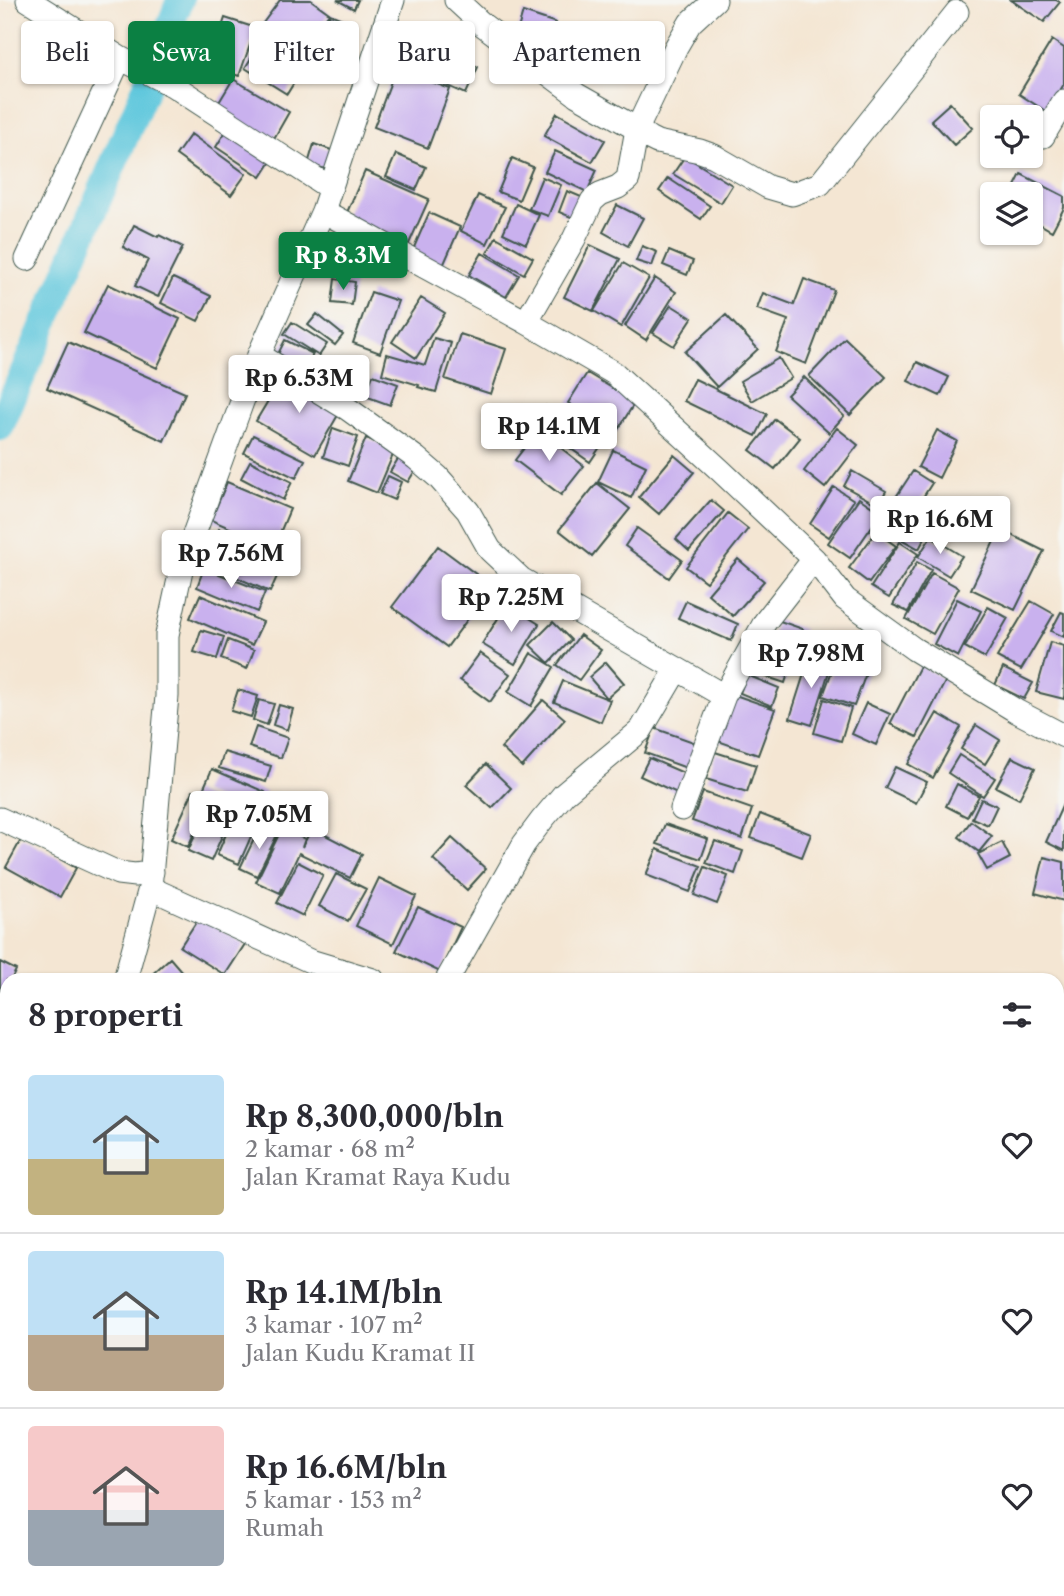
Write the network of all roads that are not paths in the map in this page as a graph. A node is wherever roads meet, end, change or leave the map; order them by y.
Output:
1 (29, 0) edge
2 (393, 0) edge
3 (456, 0) edge
4 (715, 0) edge
5 (957, 12) dead end
6 (128, 62) joint
7 (170, 84) edge
8 (1064, 101) edge
9 (637, 130) junction
10 (1043, 136) dead end
11 (330, 188) junction
12 (323, 211) junction
13 (27, 259) dead end
14 (526, 322) junction
15 (259, 355) junction
16 (814, 559) junction
17 (677, 669) junction
18 (723, 696) junction
19 (1064, 736) edge
20 (682, 809) dead end
21 (0, 819) edge
22 (151, 880) junction
23 (127, 973) edge
24 (350, 973) edge
25 (451, 973) edge

1 - 6 street
2 - 11 street
3 - 9 street
4 - 9 street
5 - 9 street
6 - 13 street
7 - 11 street
8 - 10 street
9 - 14 street
11 - 12 street
12 - 14 street
12 - 15 street
14 - 16 street
15 - 17 street
15 - 22 street
16 - 18 street
16 - 19 street
17 - 18 street
17 - 25 street
18 - 20 street
21 - 22 street
22 - 23 street
22 - 24 street

